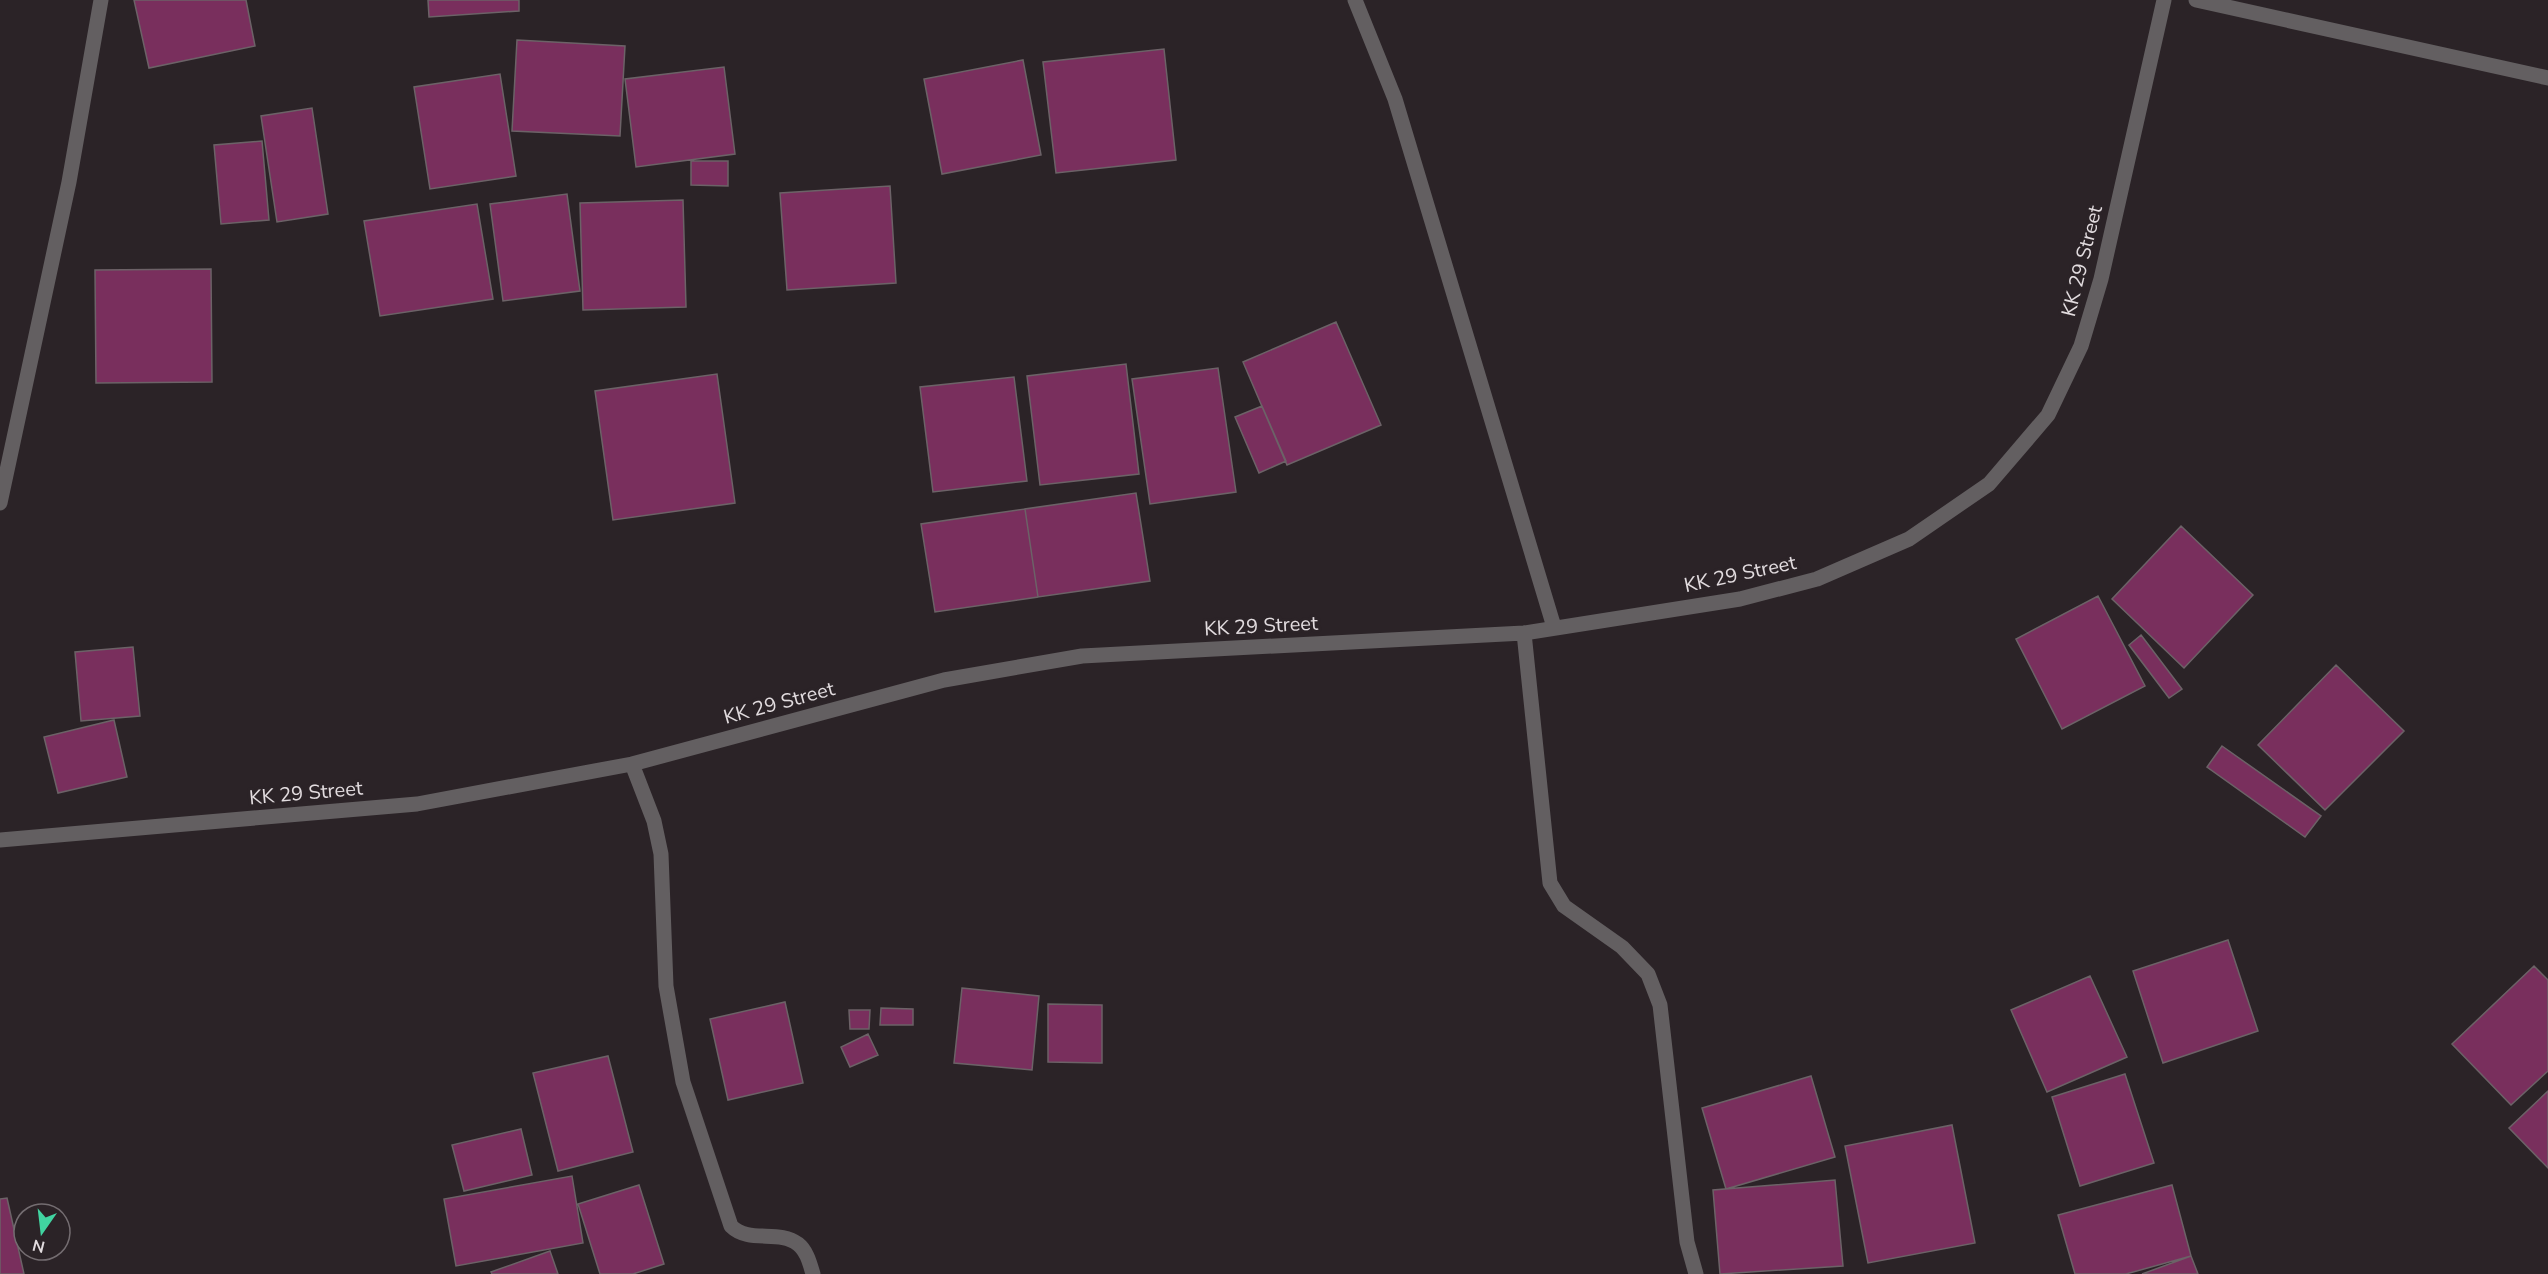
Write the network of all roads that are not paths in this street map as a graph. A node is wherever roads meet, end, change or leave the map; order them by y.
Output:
1 (101, 0) edge
2 (1355, 0) edge
3 (2164, 0) edge
4 (2196, 0) edge
5 (2548, 78) edge
6 (0, 503) edge
7 (1554, 627) junction
8 (1524, 633) junction
9 (632, 764) junction
10 (0, 840) edge
11 (813, 1274) edge
12 (1696, 1274) edge

1 - 6 street
2 - 7 street
3 - 7 street, KK 29 Street
4 - 5 street
7 - 8 street, KK 29 Street
8 - 9 street, KK 29 Street
8 - 12 street
9 - 10 street, KK 29 Street
9 - 11 street

